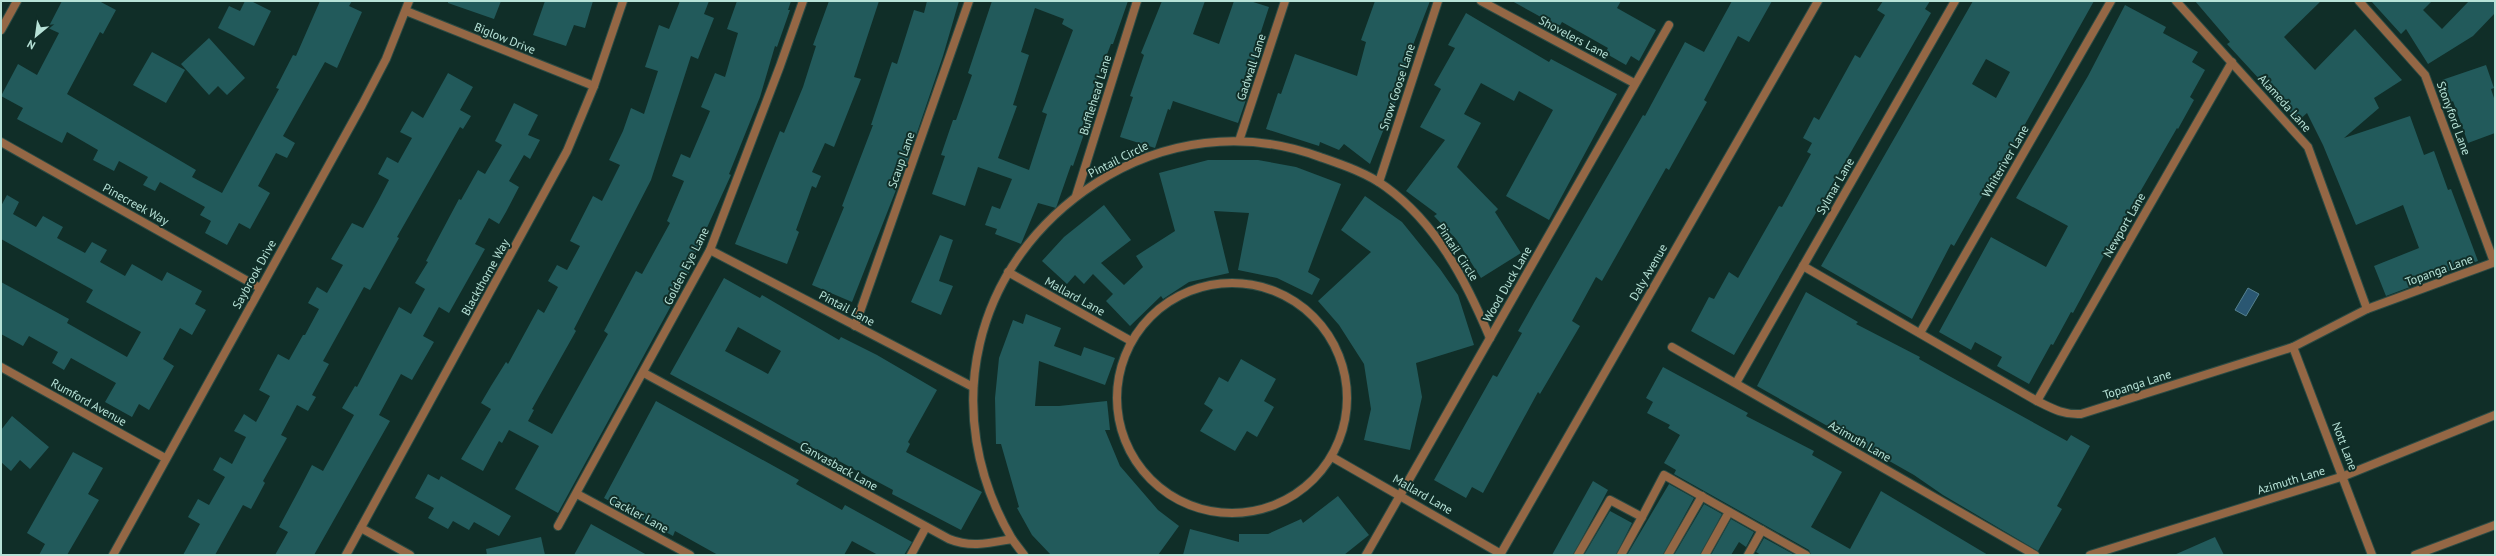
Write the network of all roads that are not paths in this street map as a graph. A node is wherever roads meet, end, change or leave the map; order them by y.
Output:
1 (17, 1) edge
2 (409, 1) edge
3 (623, 1) edge
4 (803, 1) edge
5 (969, 1) edge
6 (1137, 1) edge
7 (1284, 1) edge
8 (1438, 1) edge
9 (1481, 1) edge
10 (1818, 1) edge
11 (1955, 1) edge
12 (2111, 1) edge
13 (2176, 1) edge
14 (2360, 1) edge
15 (406, 11) junction
16 (1668, 25) dead end
17 (1, 30) edge
18 (2232, 62) junction
19 (1634, 84) junction
20 (594, 86) junction
21 (1240, 141) junction
22 (1, 142) edge
23 (1379, 182) junction
24 (1076, 196) junction
25 (710, 250) junction
26 (2495, 262) edge
27 (1803, 266) junction
28 (1008, 272) junction
29 (260, 288) junction
30 (2368, 309) junction
31 (856, 326) junction
32 (1920, 333) junction
33 (1490, 338) junction
34 (1131, 341) junction
35 (1672, 347) dead end
36 (2292, 347) junction
37 (1, 367) edge
38 (644, 373) junction
39 (1736, 384) junction
40 (973, 387) junction
41 (2037, 401) junction
42 (2495, 416) edge
43 (1332, 457) junction
44 (165, 458) junction
45 (2344, 476) junction
46 (577, 494) junction
47 (1400, 494) junction
48 (1702, 496) junction
49 (1729, 512) junction
50 (1642, 517) junction
51 (2495, 525) edge
52 (558, 526) dead end
53 (926, 527) junction
54 (361, 528) junction
55 (1762, 530) junction
56 (1012, 539) junction
57 (1500, 554) edge
58 (114, 555) edge
59 (346, 555) edge
60 (410, 555) edge
61 (690, 555) edge
62 (911, 555) edge
63 (1024, 555) edge
64 (1366, 555) edge
65 (1578, 555) edge
66 (1621, 555) edge
67 (1668, 555) edge
68 (1705, 555) edge
69 (1748, 555) edge
70 (1806, 555) edge
71 (2035, 555) edge
72 (2090, 555) edge
73 (2372, 555) edge
74 (2415, 555) edge

1 - 17 street
2 - 15 street, Saybrook Drive
3 - 20 street, Blackthorne Way
4 - 25 street, Golden Eye Lane
5 - 31 street, Scaup Lane
6 - 24 street, Bufflehead Lane
7 - 21 street, Gadwall Lane
8 - 23 street, Snow Goose Lane
9 - 19 street, Shovelers Lane
10 - 57 street, Daly Avenue
11 - 27 street, Sylmar Lane
12 - 32 street, Whiteriver Lane
13 - 18 street, Alameda Lane
14 - 26 street, Stonyford Lane
15 - 20 street, Biglow Drive
15 - 29 street, Saybrook Drive
16 - 19 street, Wood Duck Lane
18 - 30 street, Alameda Lane
18 - 41 street, Newport Lane
19 - 33 street, Wood Duck Lane
20 - 54 street, Blackthorne Way
21 - 23 street, Pintail Circle
21 - 24 street, Pintail Circle
22 - 29 street, Pinecreek Way
23 - 33 street, Pintail Circle
24 - 28 street, Pintail Circle
25 - 31 street, Pintail Lane
25 - 38 street, Golden Eye Lane
26 - 30 street, Topanga Lane
27 - 32 street, Topanga Lane
27 - 39 street, Sylmar Lane
28 - 34 street, Mallard Lane
28 - 40 street, Pintail Circle
29 - 44 street, Saybrook Drive
30 - 36 street, Topanga Lane
31 - 40 street, Pintail Lane
32 - 41 street, Topanga Lane
33 - 47 street, Wood Duck Lane
34 - 43 street
34 - 43 street
35 - 39 street, Azimuth Lane
36 - 41 street, Topanga Lane
36 - 45 street, Nott Lane
37 - 44 street, Rumford Avenue
38 - 46 street, Golden Eye Lane
38 - 53 street, Canvasback Lane
39 - 71 street, Azimuth Lane
40 - 56 street, Pintail Circle
42 - 45 street, Azimuth Lane
43 - 47 street, Mallard Lane
44 - 58 street, Saybrook Drive
45 - 72 street, Azimuth Lane
45 - 73 street, Nott Lane
46 - 52 street, Golden Eye Lane
46 - 61 street, Cackler Lane
47 - 57 street, Mallard Lane
47 - 64 street, Wood Duck Lane
48 - 49 street
48 - 50 street
48 - 67 street
49 - 55 street
49 - 68 street
50 - 65 street
50 - 66 street
51 - 74 street
53 - 56 street, Canvasback Lane
53 - 62 street
54 - 59 street, Blackthorne Way
54 - 60 street
55 - 69 street
55 - 70 street
56 - 63 street

